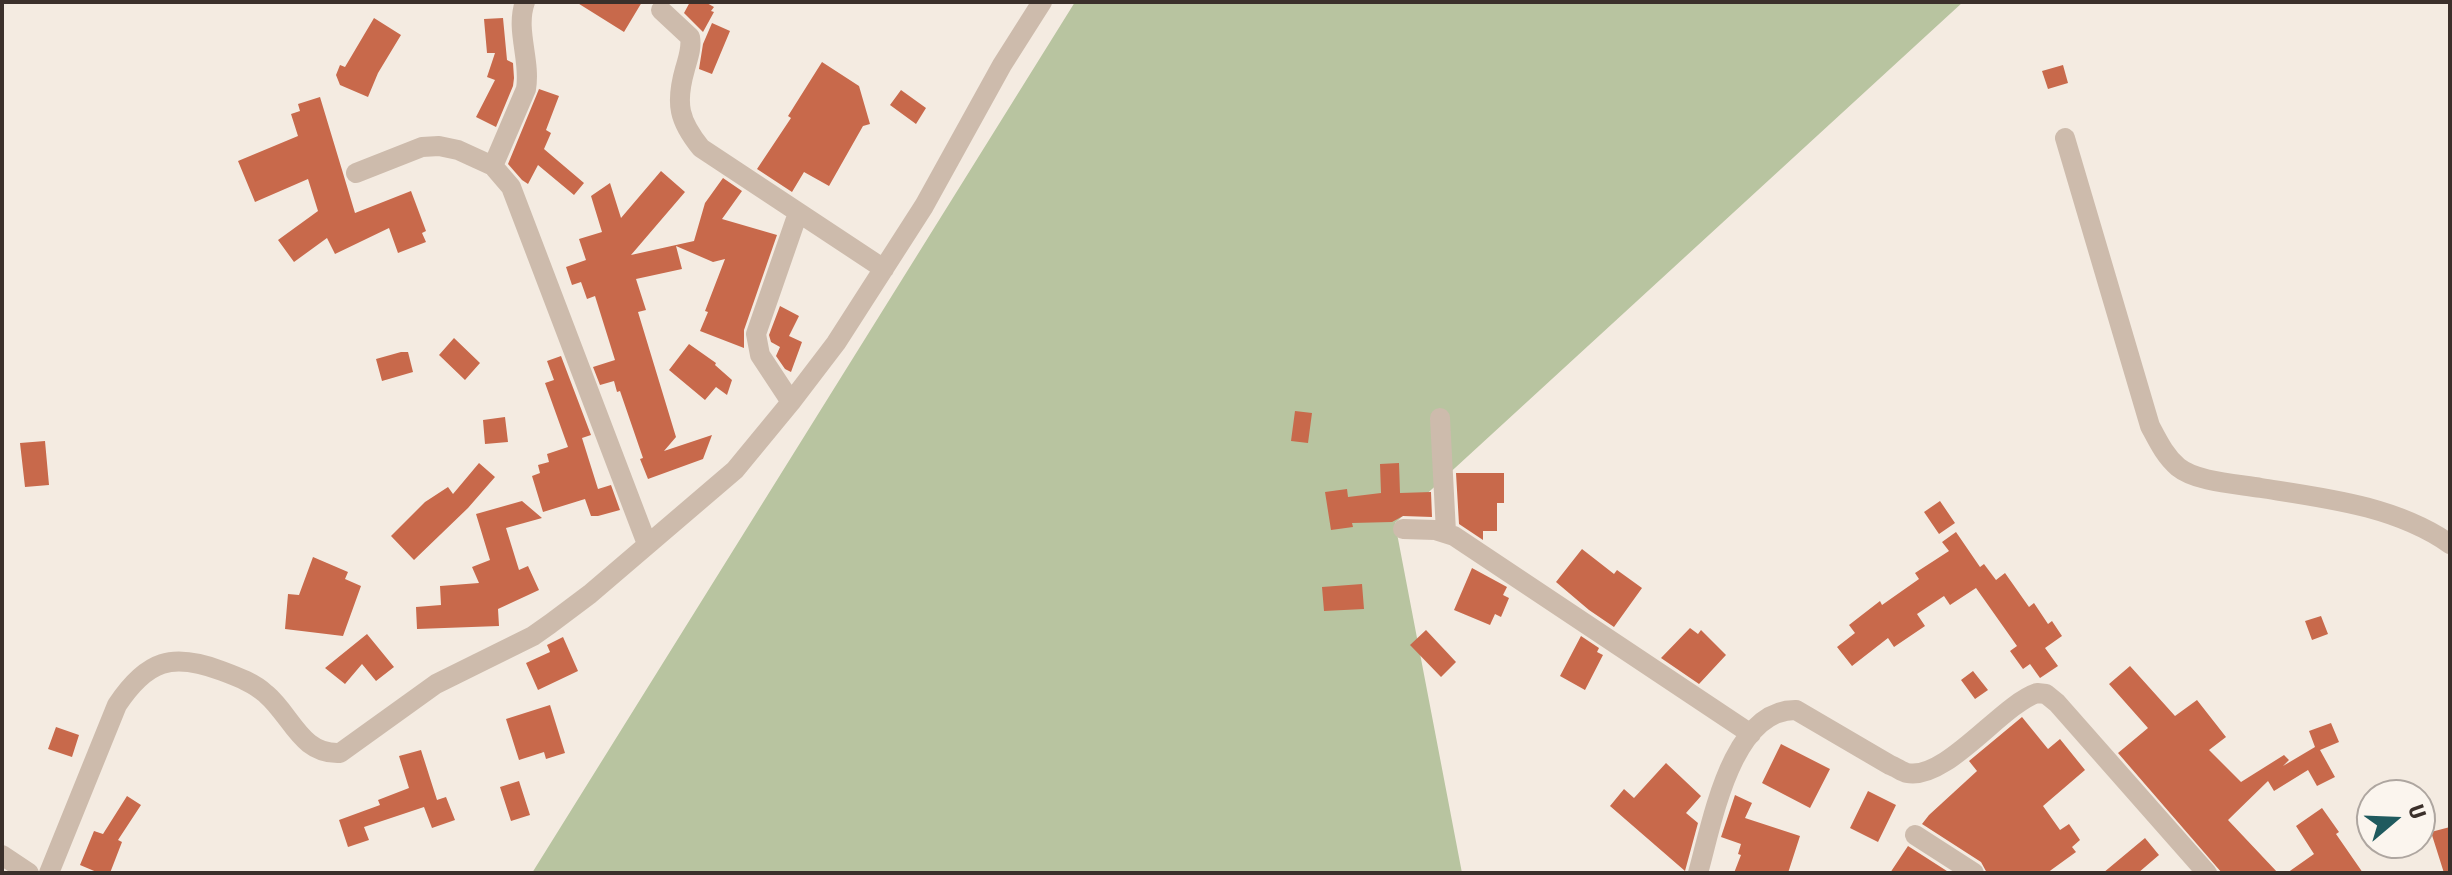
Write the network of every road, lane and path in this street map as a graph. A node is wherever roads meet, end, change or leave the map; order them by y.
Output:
1 (525, 2) edge
2 (1042, 2) edge
3 (661, 10) dead end
4 (2065, 138) dead end
5 (493, 166) junction
6 (356, 173) dead end
7 (798, 213) junction
8 (884, 269) junction
9 (791, 402) junction
10 (1440, 418) dead end
11 (1403, 529) dead end
12 (1446, 532) junction
13 (647, 544) junction
14 (2450, 544) edge
15 (1751, 734) junction
16 (1915, 835) dead end
17 (2, 855) edge
18 (29, 873) edge
19 (49, 873) edge
20 (1698, 873) edge
21 (1974, 873) edge
22 (2207, 873) edge

1 - 5 street
2 - 8 street
3 - 7 street
4 - 14 street
5 - 6 street
5 - 13 street
7 - 8 street
7 - 9 street
8 - 9 street
9 - 13 street
10 - 12 street
11 - 12 street
12 - 15 street
13 - 19 street
15 - 20 street
15 - 22 street
16 - 21 street
17 - 18 street

